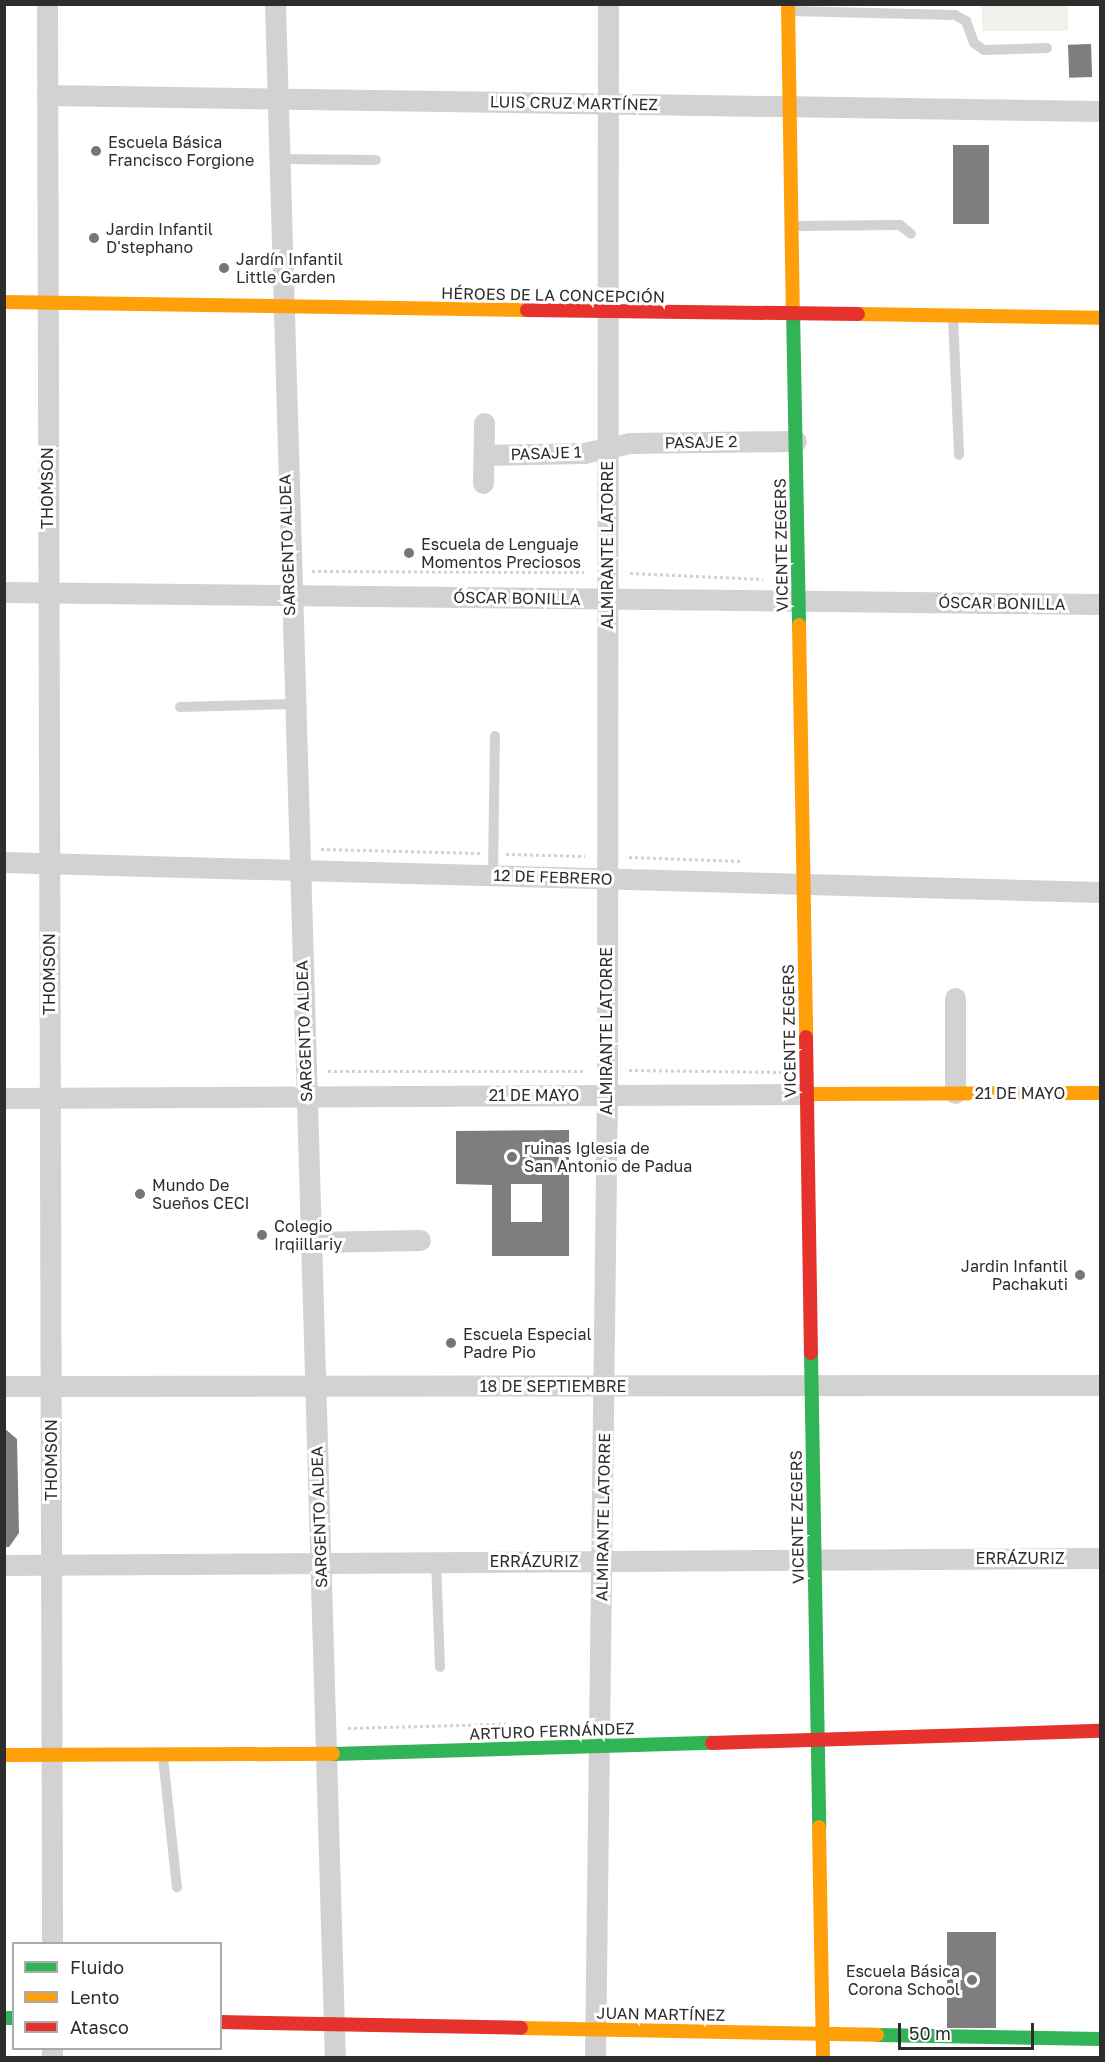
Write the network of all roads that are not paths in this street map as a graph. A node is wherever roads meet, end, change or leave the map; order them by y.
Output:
1 (47, 4) edge
2 (274, 4) edge
3 (608, 4) edge
4 (788, 8) edge
5 (1047, 48) dead end
6 (47, 95) junction
7 (276, 98) junction
8 (608, 104) junction
9 (790, 106) junction
10 (1101, 111) edge
11 (277, 159) junction
12 (376, 160) dead end
13 (792, 226) junction
14 (911, 234) dead end
15 (4, 302) edge
16 (46, 302) junction
17 (280, 308) junction
18 (608, 312) junction
19 (794, 314) junction
20 (953, 316) junction
21 (1101, 318) edge
22 (484, 423) dead end
23 (796, 441) junction
24 (608, 448) junction
25 (484, 455) junction
26 (959, 455) dead end
27 (483, 483) dead end
28 (4, 592) edge
29 (47, 592) junction
30 (289, 595) junction
31 (607, 599) junction
32 (798, 601) junction
33 (1101, 604) edge
34 (293, 704) junction
35 (180, 707) dead end
36 (495, 736) dead end
37 (4, 862) edge
38 (49, 864) junction
39 (298, 870) junction
40 (493, 875) junction
41 (607, 878) junction
42 (803, 884) junction
43 (1101, 892) edge
44 (955, 998) dead end
45 (955, 1093) junction
46 (1101, 1093) edge
47 (807, 1094) junction
48 (607, 1095) junction
49 (306, 1096) junction
50 (4, 1098) edge
51 (49, 1098) junction
52 (420, 1240) dead end
53 (310, 1242) junction
54 (1101, 1385) edge
55 (4, 1386) edge
56 (50, 1386) junction
57 (315, 1386) junction
58 (604, 1386) junction
59 (812, 1386) junction
60 (1101, 1558) edge
61 (814, 1560) junction
62 (603, 1561) junction
63 (436, 1562) junction
64 (321, 1563) junction
65 (51, 1564) junction
66 (4, 1565) edge
67 (440, 1667) dead end
68 (1101, 1731) edge
69 (818, 1740) junction
70 (600, 1746) junction
71 (52, 1754) junction
72 (326, 1754) junction
73 (4, 1755) edge
74 (163, 1757) junction
75 (177, 1887) dead end
76 (52, 1942) edge
77 (222, 2022) edge
78 (333, 2024) junction
79 (596, 2030) junction
80 (823, 2034) junction
81 (1101, 2039) edge
82 (335, 2058) edge
83 (595, 2058) edge
84 (823, 2058) edge

1 - 6 street, THOMSON
2 - 7 street, SARGENTO ALDEA
3 - 8 street, ALMIRANTE LATORRE
4 - 5 lane
4 - 9 main road, VICENTE ZEGERS
6 - 7 street, LUIS CRUZ MARTÍNEZ
6 - 16 street, THOMSON
7 - 8 street, LUIS CRUZ MARTÍNEZ
7 - 11 street, SARGENTO ALDEA
8 - 9 street, LUIS CRUZ MARTÍNEZ
8 - 18 street, ALMIRANTE LATORRE
9 - 10 street, LUIS CRUZ MARTÍNEZ
9 - 13 main road, VICENTE ZEGERS
11 - 12 lane
11 - 17 street, SARGENTO ALDEA
13 - 14 lane
13 - 19 main road, VICENTE ZEGERS
15 - 16 main road, HÉROES DE LA CONCEPCIÓN
16 - 17 main road, HÉROES DE LA CONCEPCIÓN
16 - 29 street, THOMSON
17 - 18 main road, HÉROES DE LA CONCEPCIÓN
17 - 30 street, SARGENTO ALDEA
18 - 19 main road, HÉROES DE LA CONCEPCIÓN
18 - 24 street, ALMIRANTE LATORRE
19 - 20 main road, HÉROES DE LA CONCEPCIÓN
19 - 23 main road, VICENTE ZEGERS
20 - 21 main road, HÉROES DE LA CONCEPCIÓN
20 - 26 lane
22 - 25 street
23 - 24 street, PASAJE 2
23 - 32 main road, VICENTE ZEGERS
24 - 25 street, PASAJE 1
24 - 31 street, ALMIRANTE LATORRE
25 - 27 street
28 - 29 street, ÓSCAR BONILLA
29 - 30 street, ÓSCAR BONILLA
29 - 38 street, THOMSON
30 - 31 street, ÓSCAR BONILLA
30 - 34 street, SARGENTO ALDEA
31 - 32 street, ÓSCAR BONILLA
31 - 41 street, ALMIRANTE LATORRE
32 - 33 street, ÓSCAR BONILLA
32 - 42 main road, VICENTE ZEGERS
34 - 35 lane
34 - 39 street, SARGENTO ALDEA
36 - 40 lane
37 - 38 street, 12 DE FEBRERO
38 - 39 street, 12 DE FEBRERO
38 - 51 street, THOMSON
39 - 40 street, 12 DE FEBRERO
39 - 49 street, SARGENTO ALDEA
40 - 41 street, 12 DE FEBRERO
41 - 42 street, 12 DE FEBRERO
41 - 48 street, ALMIRANTE LATORRE
42 - 43 street, 12 DE FEBRERO
42 - 47 main road, VICENTE ZEGERS
44 - 45 street
45 - 46 main road, 21 DE MAYO
45 - 47 main road, 21 DE MAYO
47 - 48 street, 21 DE MAYO
47 - 59 main road, VICENTE ZEGERS
48 - 49 street, 21 DE MAYO
48 - 58 street, ALMIRANTE LATORRE
49 - 51 street, 21 DE MAYO
49 - 53 street, SARGENTO ALDEA
50 - 51 street, 21 DE MAYO
51 - 56 street, THOMSON
52 - 53 street
53 - 57 street, SARGENTO ALDEA
54 - 59 street, 18 DE SEPTIEMBRE
55 - 56 street, 18 DE SEPTIEMBRE
56 - 57 street, 18 DE SEPTIEMBRE
56 - 65 street, THOMSON
57 - 58 street, 18 DE SEPTIEMBRE
57 - 64 street, SARGENTO ALDEA
58 - 59 street, 18 DE SEPTIEMBRE
58 - 62 street, ALMIRANTE LATORRE
59 - 61 main road, VICENTE ZEGERS
60 - 61 street, ERRÁZURIZ
61 - 62 street, ERRÁZURIZ
61 - 69 main road, VICENTE ZEGERS
62 - 63 street, ERRÁZURIZ
62 - 70 street, ALMIRANTE LATORRE
63 - 64 street, ERRÁZURIZ
63 - 67 lane
64 - 65 street, ERRÁZURIZ
64 - 72 street, SARGENTO ALDEA
65 - 66 street, ERRÁZURIZ
65 - 71 street, THOMSON
68 - 69 main road, ARTURO FERNÁNDEZ
69 - 70 main road, ARTURO FERNÁNDEZ
69 - 80 main road, VICENTE ZEGERS
70 - 72 main road, ARTURO FERNÁNDEZ
70 - 79 street, ALMIRANTE LATORRE
71 - 73 main road, ARTURO FERNÁNDEZ
71 - 74 main road, ARTURO FERNÁNDEZ
71 - 76 street, THOMSON
72 - 74 main road, ARTURO FERNÁNDEZ
72 - 78 street, SARGENTO ALDEA
74 - 75 lane
77 - 78 main road, JUAN MARTÍNEZ
78 - 79 main road, JUAN MARTÍNEZ
78 - 82 street, SARGENTO ALDEA
79 - 80 main road, JUAN MARTÍNEZ
79 - 83 street, ALMIRANTE LATORRE
80 - 81 main road, JUAN MARTÍNEZ
80 - 84 main road, VICENTE ZEGERS

